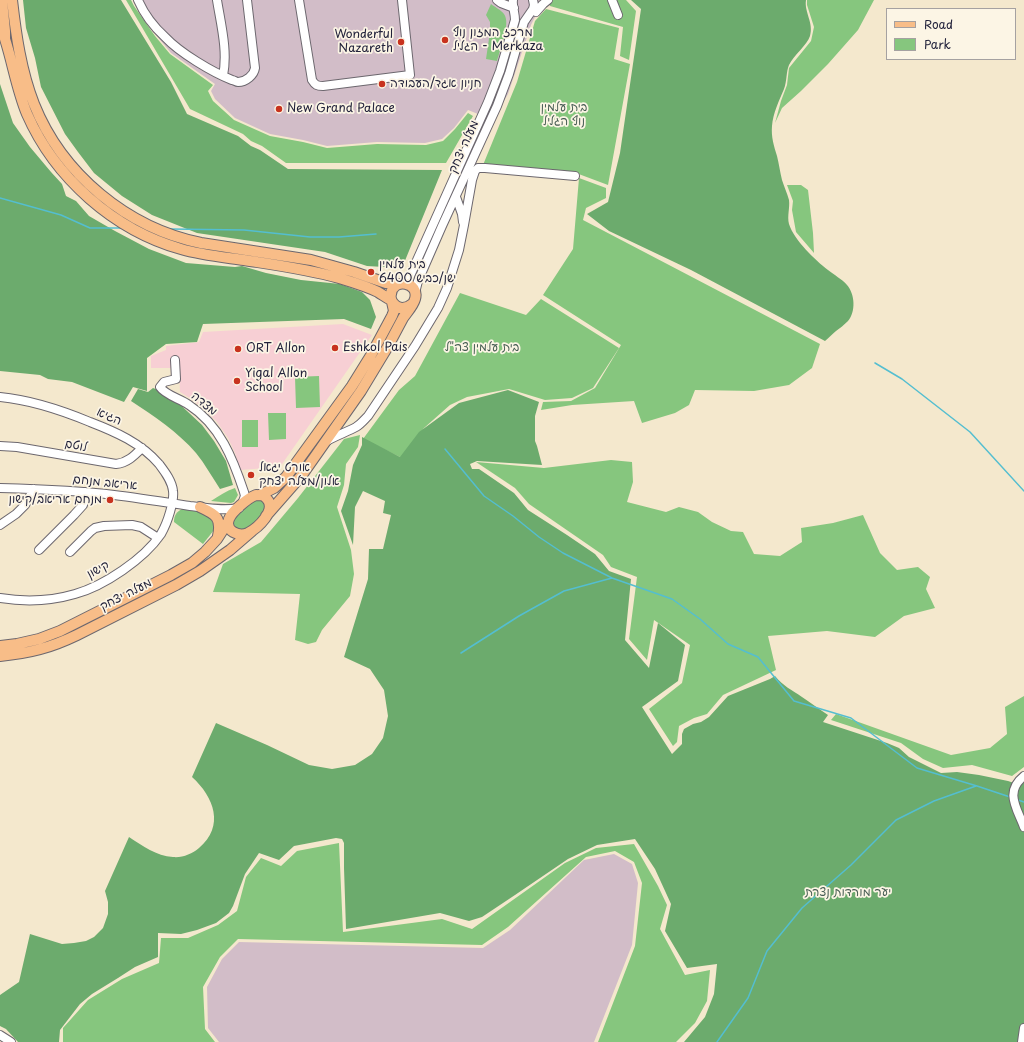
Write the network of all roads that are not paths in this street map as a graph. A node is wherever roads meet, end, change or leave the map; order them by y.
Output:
1 (2, 0) edge
2 (12, 0) edge
3 (138, 0) edge
4 (217, 0) edge
5 (247, 0) edge
6 (299, 0) edge
7 (402, 0) edge
8 (498, 0) edge
9 (533, 0) edge
10 (538, 0) edge
11 (548, 0) edge
12 (612, 0) edge
13 (514, 6) edge
14 (534, 11) junction
15 (618, 15) dead end
16 (223, 76) junction
17 (575, 176) dead end
18 (456, 197) junction
19 (464, 227) junction
20 (399, 284) junction
21 (415, 293) junction
22 (392, 301) junction
23 (412, 304) junction
24 (176, 360) dead end
25 (0, 397) edge
26 (324, 443) junction
27 (0, 446) edge
28 (142, 448) junction
29 (241, 483) junction
30 (0, 488) edge
31 (34, 489) junction
32 (85, 492) junction
33 (258, 495) junction
34 (172, 503) junction
35 (240, 506) junction
36 (204, 508) junction
37 (266, 516) junction
38 (228, 520) junction
39 (0, 525) edge
40 (252, 531) junction
41 (158, 538) junction
42 (217, 539) junction
43 (39, 550) dead end
44 (70, 552) dead end
45 (0, 598) edge
46 (0, 646) edge
47 (0, 656) edge
48 (1024, 776) edge
49 (1024, 827) edge
50 (1024, 1028) edge
51 (0, 1034) edge
52 (0, 1038) edge
53 (5, 1042) edge
54 (11, 1042) edge
55 (1022, 1042) edge

1 - 22 main road
2 - 20 main road
3 - 16 street
4 - 16 street
5 - 16 street
6 - 7 street
8 - 13 street
9 - 14 street
10 - 14 street
11 - 14 street
12 - 15 street
13 - 14 street
13 - 20 street, מעלה יצחק
14 - 18 street, מעלה יצחק
17 - 19 street
18 - 19 street
18 - 21 street, מעלה יצחק
19 - 26 street
20 - 21 main road
20 - 22 main road
21 - 23 main road
22 - 23 main road
22 - 33 main road
23 - 26 main road
24 - 29 street, מצדה
25 - 28 street, הגיא
26 - 37 main road
27 - 28 street, לוטם
28 - 34 street, הגיא
29 - 33 street, מצדה
29 - 35 street, מצדה
30 - 31 street, אריאב מנחם
31 - 32 street, אריאב מנחם
31 - 39 street
32 - 34 street, אריאב מנחם
32 - 43 street
33 - 35 main road, מעלה יצחק
33 - 37 main road
34 - 36 street, אריאב מנחם
34 - 41 street, קישון
35 - 36 street
35 - 38 main road, מעלה יצחק
36 - 38 street
36 - 42 main road
37 - 40 main road, מעלה יצחק
38 - 40 main road
38 - 42 main road, מעלה יצחק
40 - 47 main road, מעלה יצחק
41 - 44 street
41 - 45 street, קישון
42 - 46 main road, מעלה יצחק
48 - 49 street
50 - 55 street
51 - 54 street
52 - 53 street

